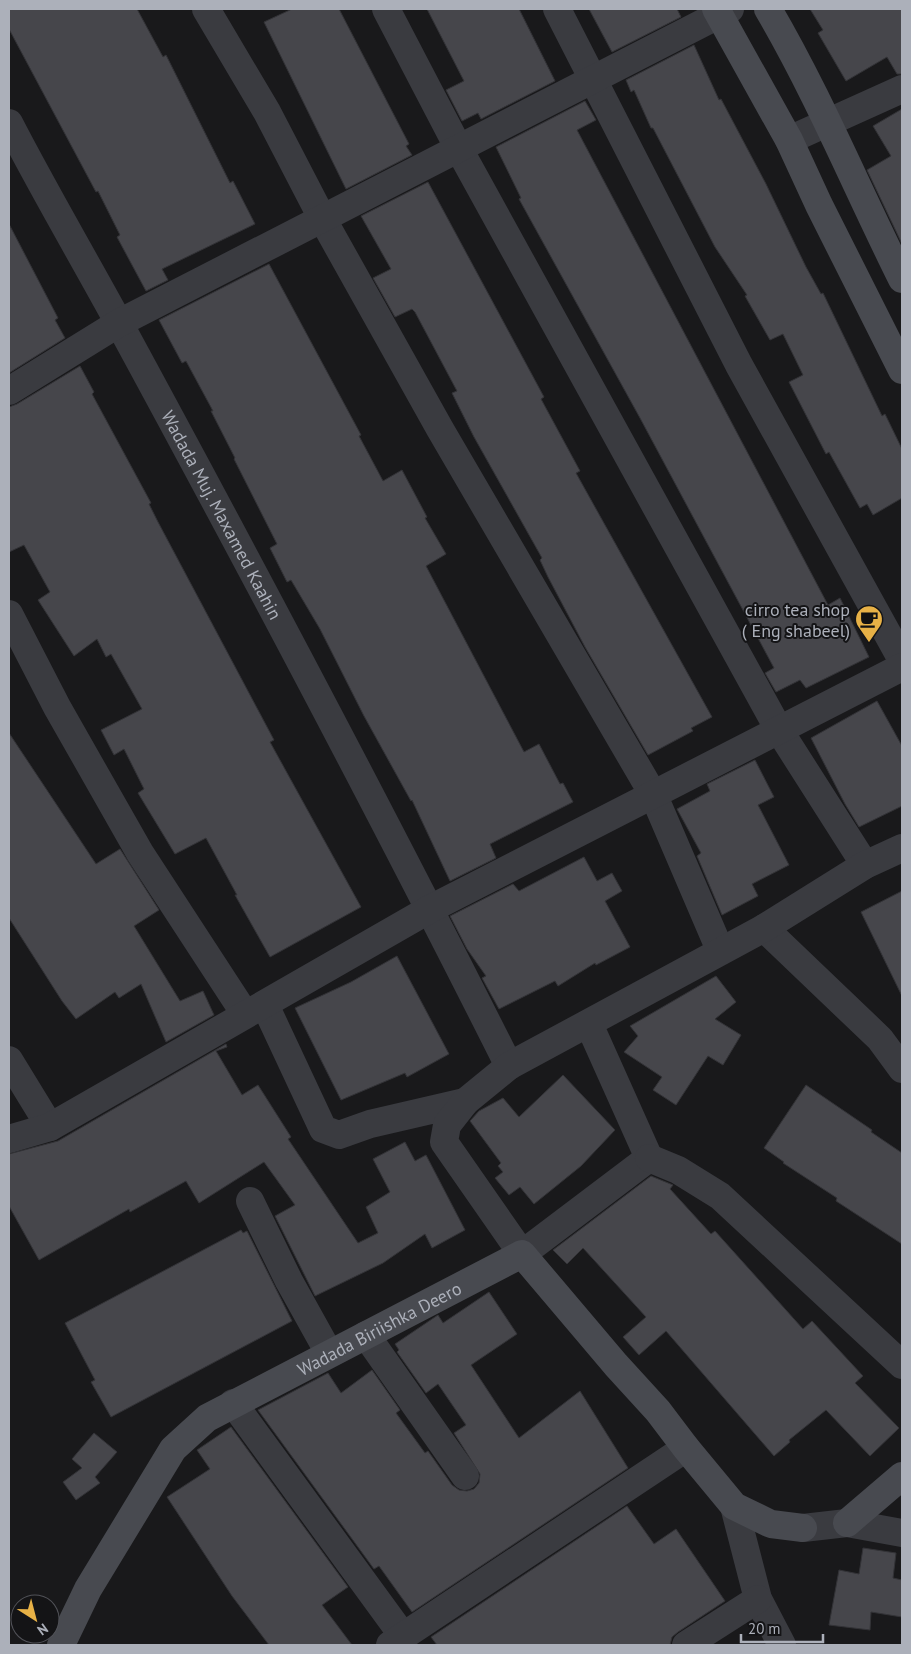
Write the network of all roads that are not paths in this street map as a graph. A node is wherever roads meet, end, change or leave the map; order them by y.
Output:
1 (206, 9) edge
2 (386, 9) edge
3 (556, 9) edge
4 (768, 9) edge
5 (722, 11) edge
6 (593, 78) junction
7 (902, 89) edge
8 (9, 122) edge
9 (830, 123) junction
10 (789, 140) junction
11 (459, 149) junction
12 (322, 218) junction
13 (902, 278) edge
14 (119, 323) junction
15 (900, 360) edge
16 (9, 391) edge
17 (9, 614) edge
18 (902, 660) edge
19 (902, 667) edge
20 (779, 730) junction
21 (654, 796) junction
22 (902, 848) edge
23 (865, 866) junction
24 (430, 909) junction
25 (764, 928) junction
26 (720, 950) junction
27 (255, 1009) junction
28 (589, 1024) junction
29 (9, 1060) edge
30 (509, 1066) junction
31 (902, 1069) edge
32 (465, 1102) junction
33 (50, 1127) junction
34 (9, 1139) edge
35 (649, 1158) junction
36 (250, 1201) dead end
37 (522, 1254) junction
38 (366, 1335) junction
39 (330, 1353) junction
40 (902, 1365) edge
41 (232, 1403) junction
42 (686, 1448) junction
43 (465, 1476) dead end
44 (902, 1476) edge
45 (734, 1506) junction
46 (847, 1523) junction
47 (902, 1533) edge
48 (758, 1599) junction
49 (397, 1641) edge
50 (61, 1645) edge
51 (686, 1645) edge
52 (782, 1645) edge

1 - 12 street
2 - 11 street
3 - 6 street
4 - 9 street
5 - 6 street
5 - 10 street
6 - 11 street
6 - 18 street
7 - 9 street
8 - 14 street, Wadada Muj. Maxamed Kaahin
9 - 10 street
9 - 13 street
10 - 15 street
11 - 12 street
11 - 20 street
12 - 14 street
12 - 21 street
14 - 16 street
14 - 24 street, Wadada Muj. Maxamed Kaahin
17 - 27 street
19 - 20 street
20 - 21 street
20 - 23 street
21 - 24 street
21 - 26 street
22 - 23 street
23 - 25 street
24 - 27 street
24 - 30 street, Wadada Muj. Maxamed Kaahin
25 - 26 street
25 - 31 street
26 - 28 street
27 - 32 street
27 - 33 street
28 - 30 street
28 - 35 street
29 - 33 street
30 - 32 street
32 - 37 street
33 - 34 street
35 - 37 street, Wadada Biriishka Deero
35 - 40 street
36 - 39 street
37 - 38 street, Wadada Biriishka Deero
37 - 42 street
38 - 39 street, Wadada Biriishka Deero
38 - 43 street
39 - 41 street, Wadada Biriishka Deero
41 - 49 street
41 - 50 street, Wadada Biriishka Deero
42 - 45 street
42 - 49 street
44 - 46 street
45 - 46 street
45 - 48 street
46 - 47 street
48 - 51 street
48 - 52 street

